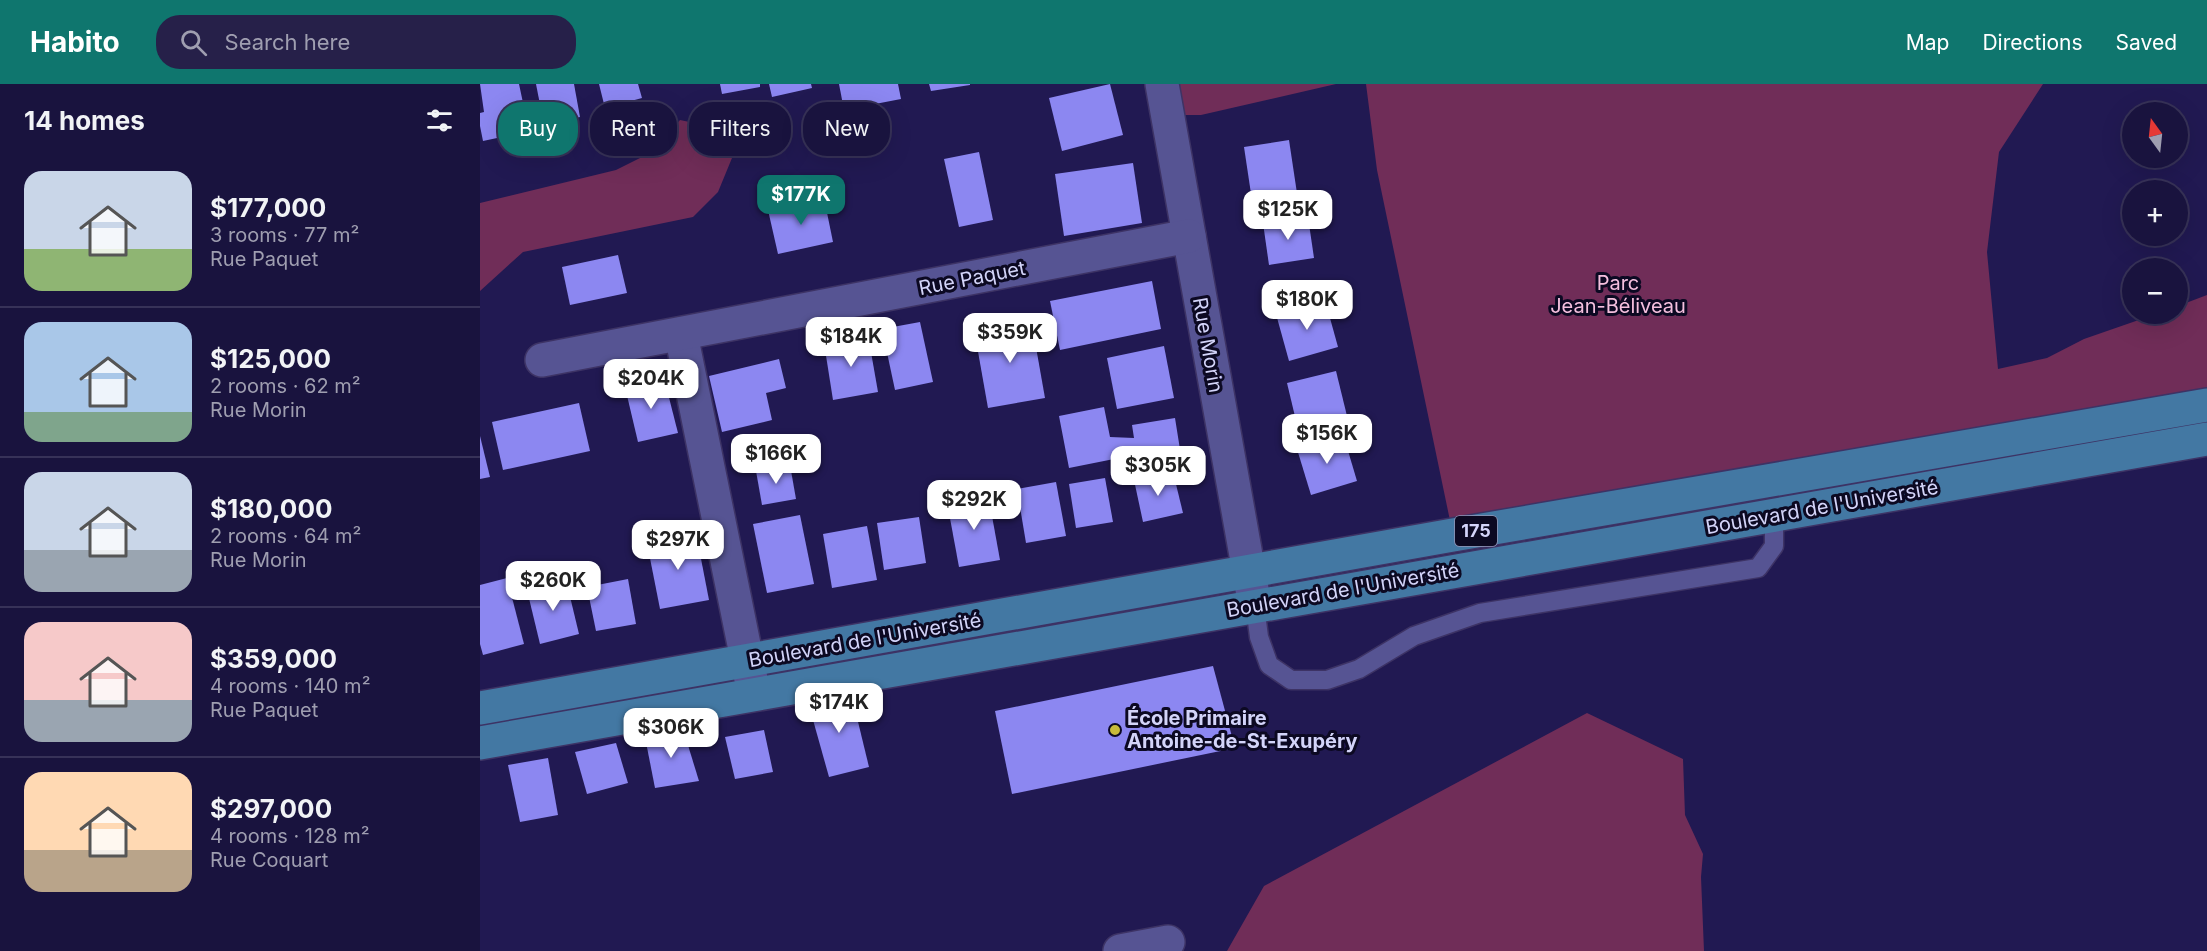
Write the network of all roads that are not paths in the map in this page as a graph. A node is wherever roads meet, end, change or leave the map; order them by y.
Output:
1 (1162, 84) edge
2 (1189, 236) junction
3 (681, 334) junction
4 (542, 360) dead end
5 (2207, 405) edge
6 (2207, 439) edge
7 (1774, 516) junction
8 (1249, 572) junction
9 (1255, 606) junction
10 (747, 662) junction
11 (754, 694) junction
12 (480, 708) edge
13 (480, 743) edge
14 (1168, 942) dead end
15 (1120, 951) edge

1 - 2 street, Rue Morin
2 - 3 street, Rue Paquet
2 - 8 street, Rue Morin
3 - 4 street, Rue Paquet
3 - 10 street
5 - 8 main road, Boulevard de l'Université / 175
6 - 7 main road, Boulevard de l'Université / 175
7 - 9 main road, Boulevard de l'Université / 175
7 - 9 lane
8 - 9 street, Rue Morin
8 - 10 main road, Boulevard de l'Université / 175
9 - 11 main road, Boulevard de l'Université / 175
10 - 11 street
10 - 12 main road, Boulevard de l'Université / 175
11 - 13 main road, Boulevard de l'Université / 175
14 - 15 street

